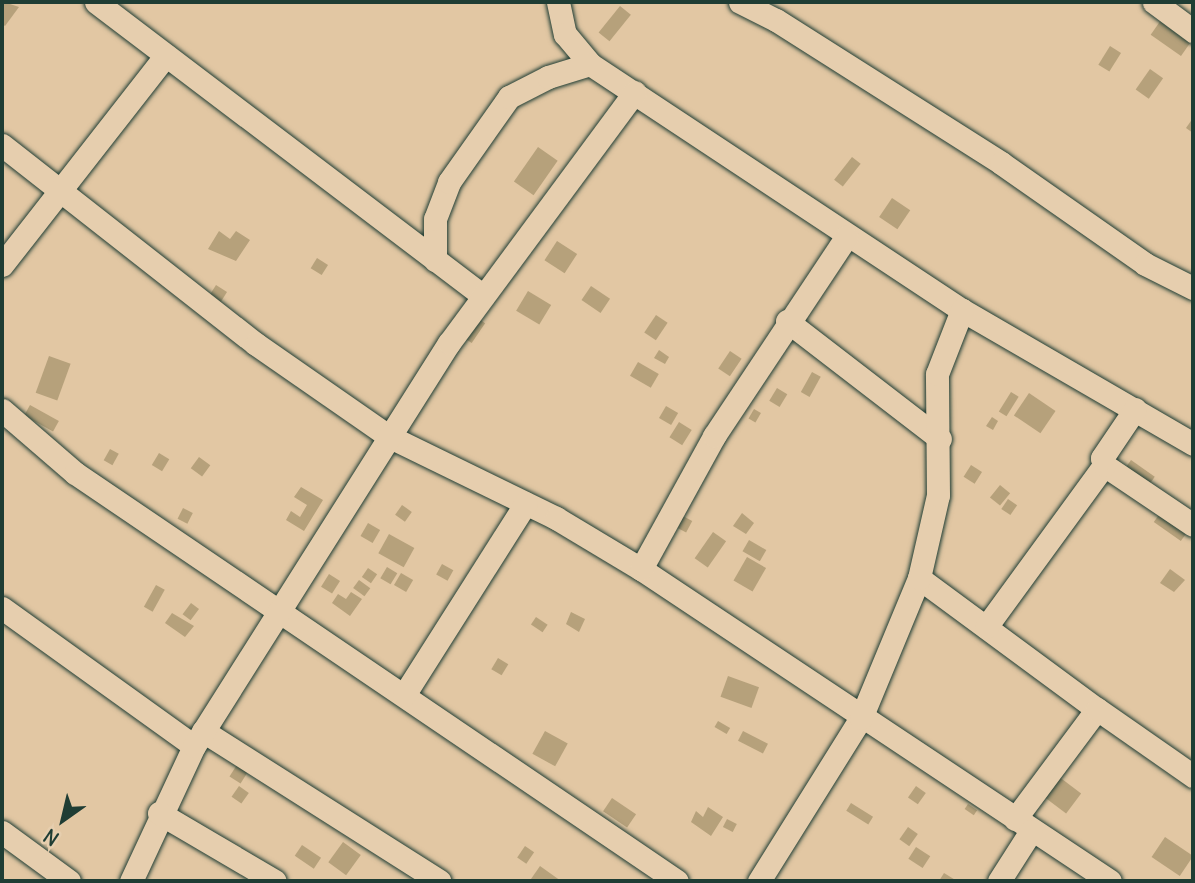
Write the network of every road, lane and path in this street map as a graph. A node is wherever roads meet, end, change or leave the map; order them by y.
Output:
1 (96, 2) edge
2 (558, 2) edge
3 (740, 2) edge
4 (1154, 2) edge
5 (781, 11) edge
6 (1193, 31) edge
7 (166, 55) junction
8 (590, 64) junction
9 (635, 92) junction
10 (2, 145) edge
11 (59, 192) junction
12 (846, 237) junction
13 (435, 260) junction
14 (2, 265) edge
15 (1193, 288) edge
16 (483, 296) junction
17 (962, 310) junction
18 (787, 321) junction
19 (1135, 409) junction
20 (2, 410) edge
21 (390, 437) junction
22 (940, 439) junction
23 (1193, 444) edge
24 (1104, 465) junction
25 (526, 503) junction
26 (1193, 525) edge
27 (641, 569) junction
28 (919, 578) junction
29 (2, 608) edge
30 (275, 612) junction
31 (986, 627) junction
32 (404, 695) junction
33 (1097, 709) junction
34 (861, 718) junction
35 (198, 738) junction
36 (1193, 776) edge
37 (159, 813) junction
38 (1023, 825) junction
39 (2, 832) edge
40 (69, 881) edge
41 (131, 881) edge
42 (275, 881) edge
43 (439, 881) edge
44 (677, 881) edge
45 (759, 881) edge
46 (999, 881) edge
47 (1110, 881) edge

1 - 7 street
2 - 8 street
3 - 5 street
4 - 6 street
5 - 15 street
7 - 11 street
7 - 13 street
8 - 9 street
8 - 13 street
9 - 12 street
9 - 16 street
10 - 11 street
11 - 14 street
11 - 21 street
12 - 17 street
12 - 18 street
13 - 16 street
16 - 21 street
17 - 19 street
17 - 22 street
18 - 22 street
18 - 27 street
19 - 23 street
19 - 24 street
20 - 30 street
21 - 25 street
21 - 30 street
22 - 28 street
24 - 26 street
24 - 31 street
25 - 27 street
25 - 32 street
27 - 34 street
28 - 31 street
28 - 34 street
29 - 35 street
30 - 32 street
30 - 35 street
31 - 33 street
32 - 44 street
33 - 36 street
33 - 38 street
34 - 38 street
34 - 45 street
35 - 37 street
35 - 43 street
37 - 41 street
37 - 42 street
38 - 46 street
38 - 47 street
39 - 40 street

